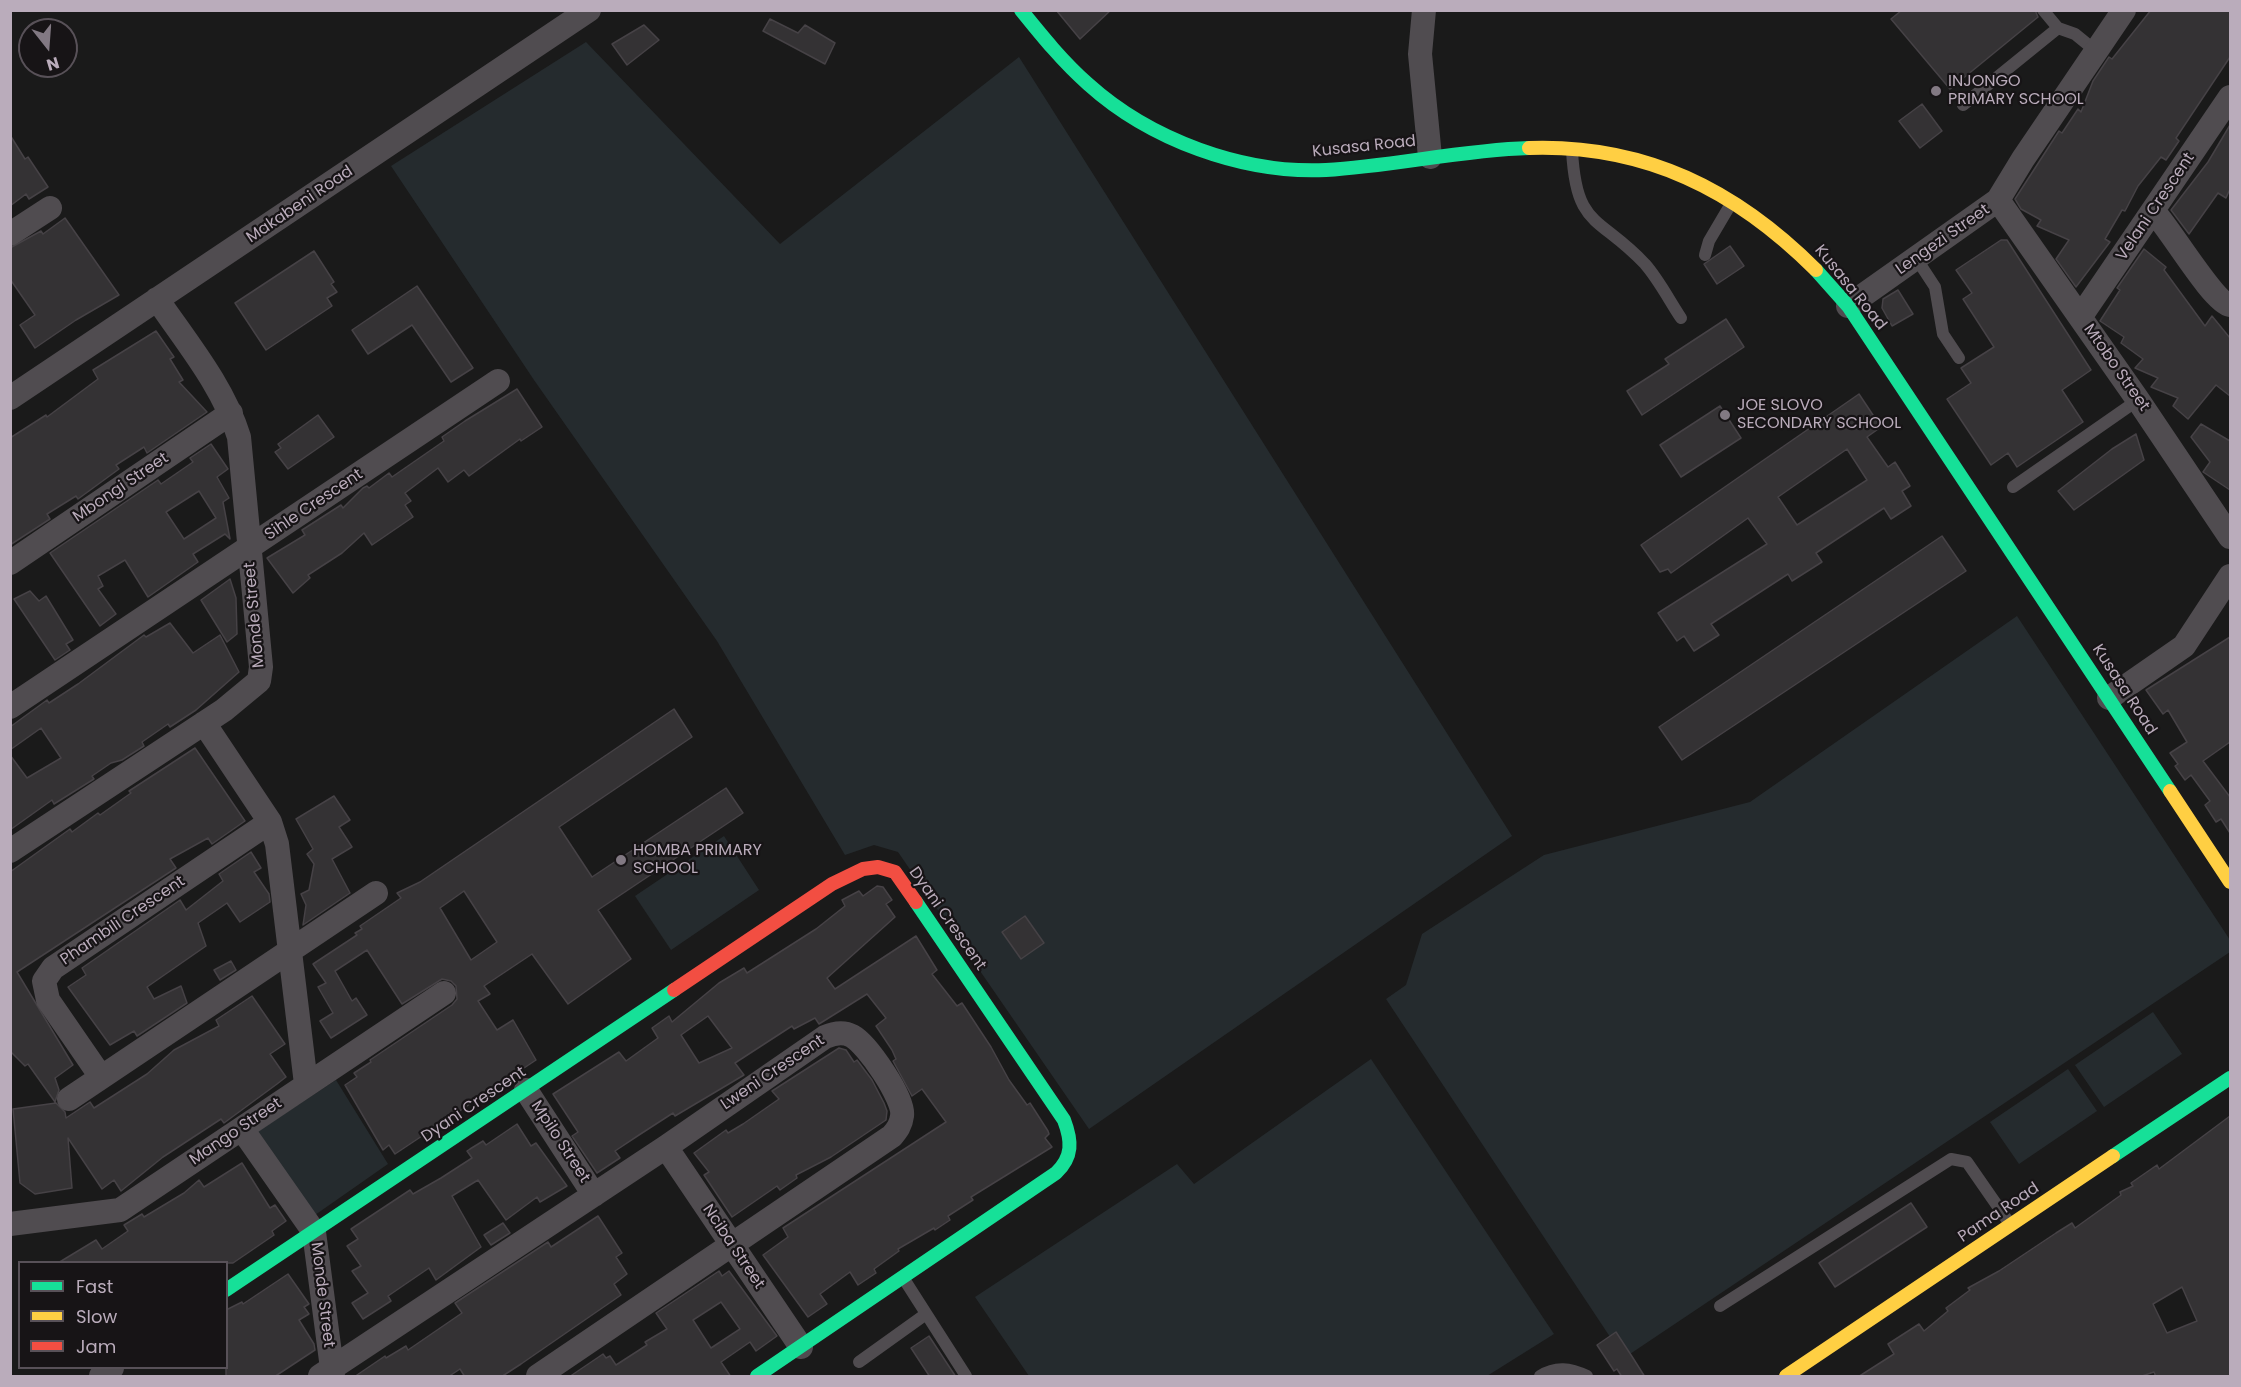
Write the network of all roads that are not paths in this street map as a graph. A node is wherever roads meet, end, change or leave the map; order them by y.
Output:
1 (589, 10) edge
2 (1021, 10) edge
3 (1424, 10) edge
4 (2043, 10) edge
5 (2124, 10) edge
6 (2058, 28) junction
7 (2097, 52) junction
8 (2230, 97) edge
9 (1963, 105) dead end
10 (1572, 149) junction
11 (1430, 157) junction
12 (1734, 199) junction
13 (1998, 200) junction
14 (50, 208) dead end
15 (2154, 212) junction
16 (10, 234) edge
17 (1705, 255) dead end
18 (1916, 258) junction
19 (157, 299) junction
20 (2230, 305) edge
21 (1848, 306) junction
22 (2080, 316) junction
23 (1681, 318) dead end
24 (1959, 358) dead end
25 (498, 381) dead end
26 (10, 398) edge
27 (2138, 400) junction
28 (231, 413) junction
29 (2013, 487) dead end
30 (2230, 537) edge
31 (249, 549) junction
32 (10, 563) edge
33 (2230, 576) edge
34 (2109, 698) junction
35 (10, 707) edge
36 (204, 723) junction
37 (270, 822) junction
38 (10, 851) edge
39 (2230, 882) edge
40 (376, 893) dead end
41 (290, 951) junction
42 (444, 993) dead end
43 (101, 1077) junction
44 (2230, 1078) edge
45 (306, 1084) junction
46 (526, 1090) junction
47 (69, 1099) dead end
48 (242, 1129) junction
49 (666, 1147) junction
50 (594, 1195) junction
51 (10, 1224) edge
52 (2011, 1225) junction
53 (314, 1232) junction
54 (731, 1246) junction
55 (904, 1279) junction
56 (228, 1289) edge
57 (1720, 1306) dead end
58 (926, 1314) junction
59 (801, 1347) junction
60 (859, 1362) dead end
61 (328, 1374) edge
62 (538, 1377) edge
63 (757, 1377) edge
64 (966, 1377) edge
65 (1540, 1377) edge
66 (1587, 1377) edge
67 (1786, 1377) edge

1 - 19 street, Makabeni Road
2 - 11 street, Kusasa Road
3 - 11 street
4 - 6 lane
5 - 7 street, Lengezi Street
6 - 7 lane
6 - 9 lane
7 - 13 street, Lengezi Street
8 - 15 street, Velani Crescent
10 - 11 street, Kusasa Road
10 - 12 street, Kusasa Road
10 - 23 lane
12 - 17 lane
12 - 21 street, Kusasa Road
13 - 18 street, Lengezi Street
13 - 22 street, Mtobo Street
14 - 16 street
15 - 20 street
15 - 22 street, Velani Crescent
18 - 21 street, Lengezi Street
18 - 24 lane
19 - 26 street, Makabeni Road
19 - 28 street, Monde Street
21 - 34 street, Kusasa Road
22 - 27 street, Mtobo Street
25 - 31 street, Sihle Crescent
27 - 29 lane
27 - 30 street, Mtobo Street
28 - 31 street, Monde Street
28 - 32 street, Mbongi Street
31 - 35 street, Sihle Crescent
31 - 36 street, Monde Street
33 - 34 street
34 - 39 street, Kusasa Road
36 - 37 street
36 - 38 street
37 - 41 street
37 - 43 street, Phambili Crescent
40 - 41 street
41 - 43 street
41 - 45 street
42 - 45 street, Mango Street
43 - 47 street
44 - 52 street, Pama Road
45 - 48 street, Mango Street
46 - 50 street, Mpilo Street
46 - 53 street, Dyani Crescent
46 - 55 street, Dyani Crescent
48 - 51 street, Mango Street
48 - 53 street, Monde Street
49 - 50 street, Lweni Crescent
49 - 54 street, Nciba Street
49 - 54 street, Lweni Crescent
50 - 61 street, Lweni Crescent
52 - 57 lane
52 - 67 street, Pama Road
53 - 56 street, Dyani Crescent
53 - 61 street, Monde Street
54 - 59 street, Nciba Street
54 - 62 street, Lweni Crescent
55 - 58 lane
55 - 59 street, Dyani Crescent
58 - 60 lane
58 - 64 lane
59 - 63 street, Dyani Crescent
65 - 66 lane

